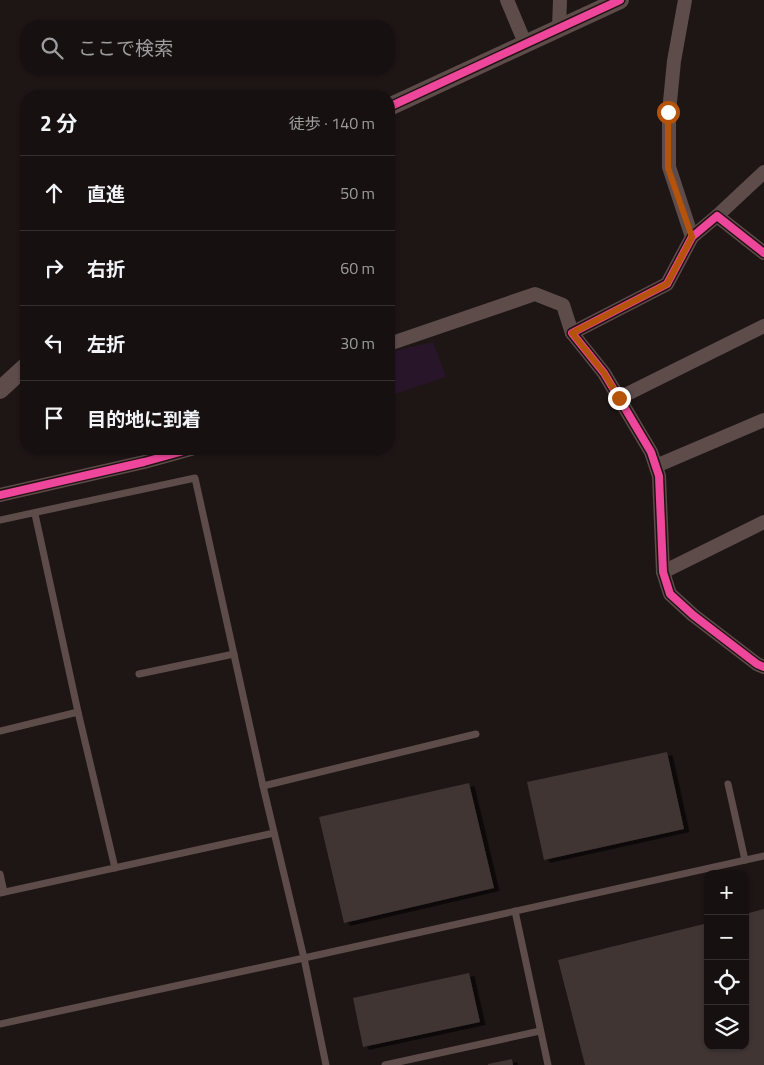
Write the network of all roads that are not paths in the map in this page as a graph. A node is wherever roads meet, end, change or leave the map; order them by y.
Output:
1 (507, 0) edge
2 (560, 0) edge
3 (620, 0) edge
4 (685, 0) edge
5 (559, 28) junction
6 (525, 43) junction
7 (395, 104) edge
8 (764, 172) edge
9 (717, 216) junction
10 (692, 237) junction
11 (764, 253) edge
12 (764, 326) edge
13 (572, 333) junction
14 (395, 342) edge
15 (20, 372) edge
16 (0, 390) edge
17 (619, 398) junction
18 (764, 420) edge
19 (169, 455) edge
20 (656, 466) junction
21 (0, 495) edge
22 (35, 514) junction
23 (0, 520) edge
24 (764, 522) edge
25 (663, 572) junction
26 (234, 654) junction
27 (764, 667) edge
28 (139, 674) dead end
29 (78, 712) junction
30 (0, 731) edge
31 (476, 734) dead end
32 (728, 784) dead end
33 (263, 786) junction
34 (274, 834) junction
35 (764, 856) edge
36 (745, 860) junction
37 (115, 868) junction
38 (0, 874) edge
39 (2, 892) edge
40 (514, 911) junction
41 (304, 958) junction
42 (0, 1024) edge
43 (540, 1031) junction
44 (326, 1065) edge
45 (385, 1065) edge
46 (548, 1065) edge

1 - 6 street
2 - 5 street
3 - 5 street
4 - 10 street
5 - 6 street
6 - 7 street
8 - 9 street
9 - 10 street
9 - 11 street
10 - 13 street
12 - 17 street
13 - 14 street
13 - 17 street
15 - 16 street
17 - 20 street
18 - 20 street
19 - 21 street
20 - 25 street
22 - 23 lane
22 - 26 lane
22 - 29 lane
24 - 25 street
25 - 27 street
26 - 28 lane
26 - 33 lane
29 - 30 lane
29 - 37 lane
31 - 33 lane
32 - 36 lane
33 - 34 lane
34 - 37 lane
34 - 41 lane
35 - 36 lane
36 - 40 lane
37 - 39 lane
38 - 39 lane
40 - 41 lane
40 - 43 lane
41 - 42 lane
41 - 44 lane
43 - 45 lane
43 - 46 lane

